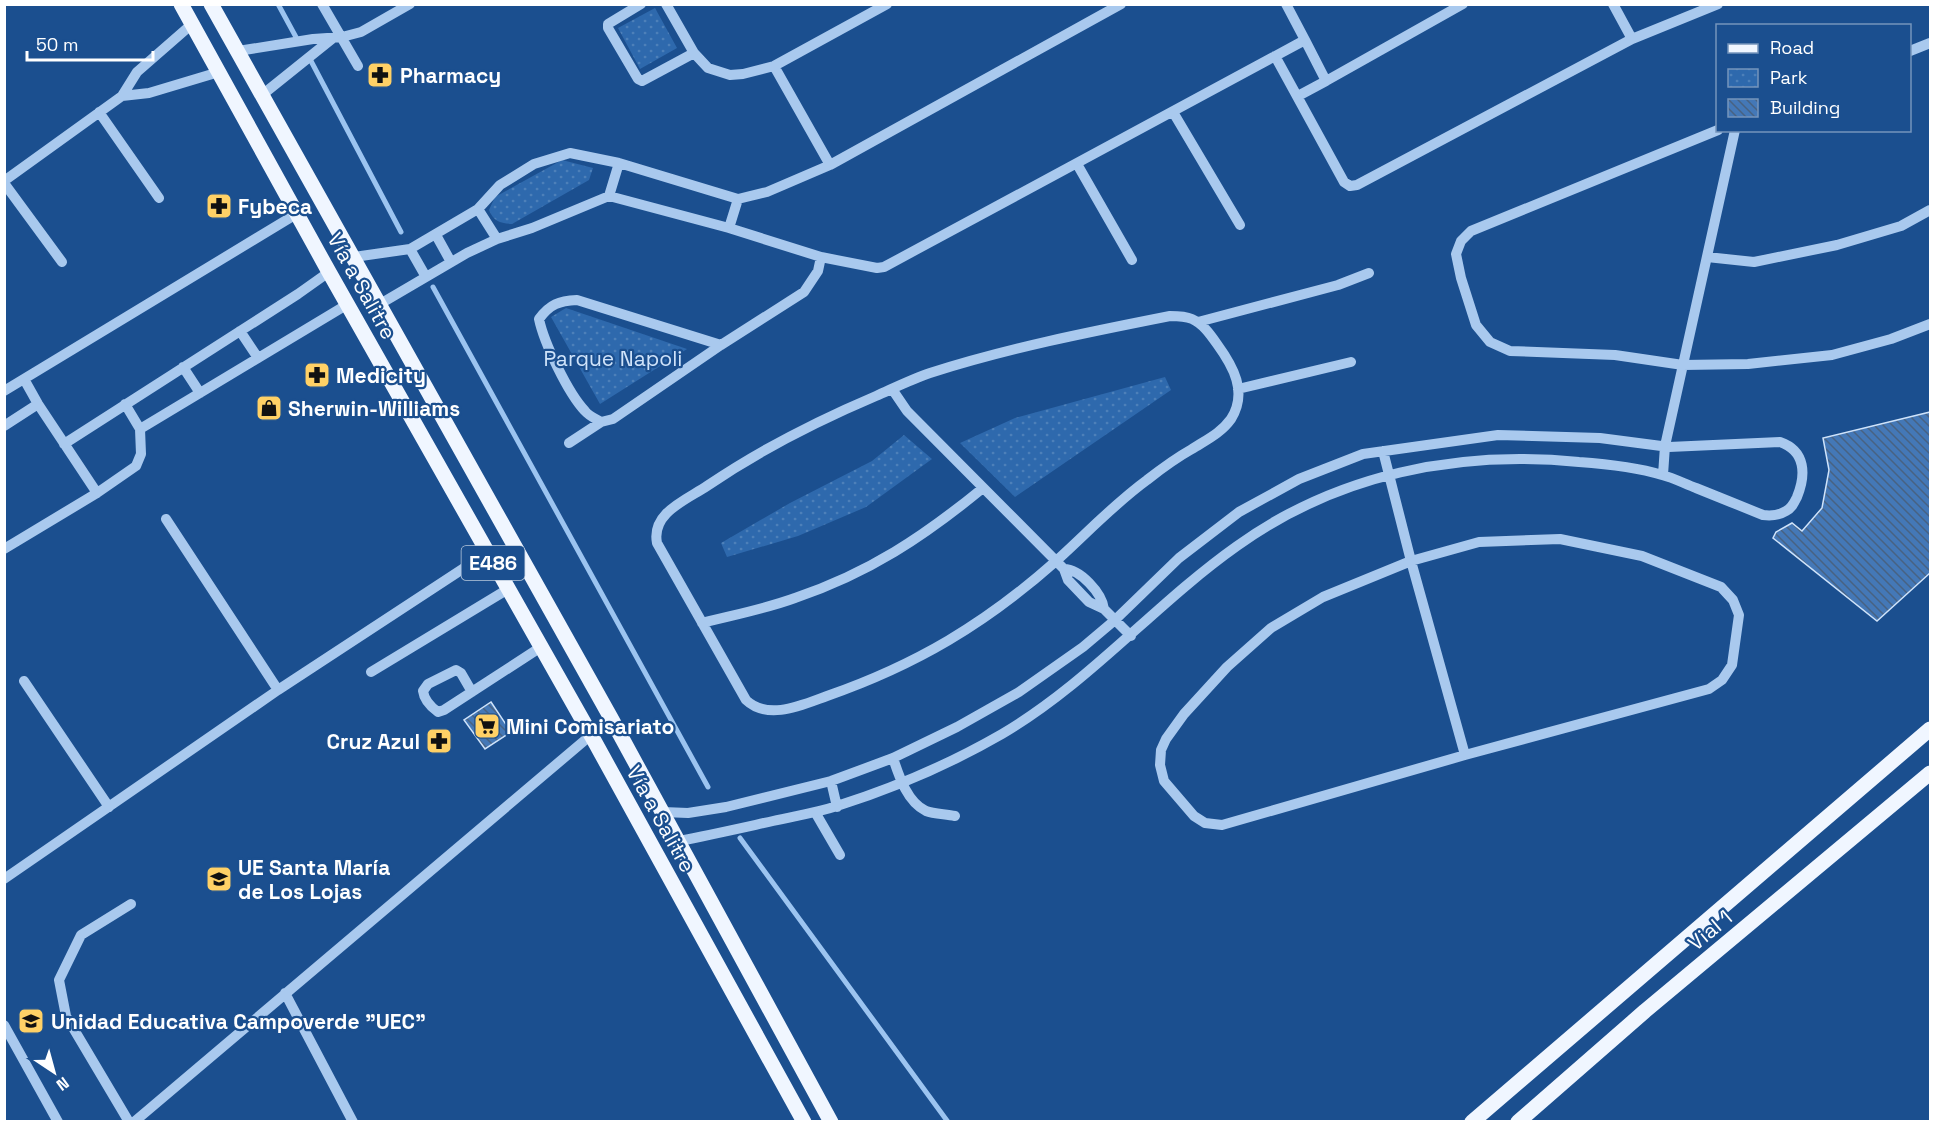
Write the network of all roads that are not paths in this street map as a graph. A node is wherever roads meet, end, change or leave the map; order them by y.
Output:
1 (181, 4) edge
2 (211, 4) edge
3 (322, 4) edge
4 (410, 4) edge
5 (641, 4) edge
6 (666, 4) edge
7 (887, 4) edge
8 (1120, 4) edge
9 (1286, 4) edge
10 (1463, 4) edge
11 (1613, 4) edge
12 (1711, 6) edge
13 (192, 24) junction
14 (338, 38) junction
15 (1632, 39) junction
16 (1305, 40) junction
17 (1930, 43) edge
18 (238, 51) junction
19 (1911, 51) edge
20 (694, 53) junction
21 (1275, 56) junction
22 (358, 66) dead end
23 (774, 66) junction
24 (219, 72) junction
25 (1326, 81) junction
26 (262, 95) junction
27 (122, 96) junction
28 (1298, 96) junction
29 (99, 112) junction
30 (1173, 112) junction
31 (1716, 131) edge
32 (1735, 132) edge
33 (619, 163) junction
34 (1077, 164) junction
35 (830, 165) junction
36 (4, 182) edge
37 (609, 196) junction
38 (159, 198) dead end
39 (738, 199) junction
40 (478, 209) junction
41 (1930, 210) edge
42 (298, 213) junction
43 (1240, 225) dead end
44 (729, 228) junction
45 (436, 235) junction
46 (497, 239) junction
47 (410, 249) junction
48 (354, 257) junction
49 (821, 257) junction
50 (1707, 257) junction
51 (1132, 260) dead end
52 (62, 262) dead end
53 (451, 262) junction
54 (329, 272) junction
55 (1369, 273) dead end
56 (426, 277) junction
57 (348, 304) junction
58 (380, 304) junction
59 (1198, 322) junction
60 (1930, 324) edge
61 (240, 331) junction
62 (721, 345) junction
63 (258, 358) junction
64 (1351, 362) dead end
65 (1683, 365) junction
66 (183, 367) junction
67 (24, 379) junction
68 (892, 389) junction
69 (1238, 389) junction
70 (4, 391) edge
71 (200, 393) junction
72 (38, 404) junction
73 (125, 405) junction
74 (601, 422) junction
75 (4, 426) edge
76 (140, 429) junction
77 (569, 443) dead end
78 (64, 444) junction
79 (1665, 446) junction
80 (1383, 451) junction
81 (1389, 474) junction
82 (1663, 475) junction
83 (983, 488) junction
84 (97, 494) junction
85 (166, 519) dead end
86 (4, 549) edge
87 (487, 553) junction
88 (1411, 561) junction
89 (1060, 565) junction
90 (508, 589) junction
91 (1115, 620) junction
92 (702, 623) junction
93 (1131, 636) junction
94 (541, 647) junction
95 (371, 672) dead end
96 (24, 681) dead end
97 (278, 690) junction
98 (472, 692) junction
99 (1930, 729) edge
100 (591, 735) junction
101 (1465, 755) junction
102 (892, 758) junction
103 (1930, 773) edge
104 (831, 781) junction
105 (902, 782) junction
106 (109, 807) junction
107 (837, 807) junction
108 (663, 812) junction
109 (815, 812) junction
110 (955, 816) dead end
111 (678, 841) junction
112 (840, 855) dead end
113 (4, 879) edge
114 (131, 904) dead end
115 (285, 993) junction
116 (4, 1024) edge
117 (831, 1120) edge
118 (58, 1122) edge
119 (129, 1122) edge
120 (134, 1122) edge
121 (353, 1122) edge
122 (804, 1122) edge
123 (1472, 1122) edge
124 (1518, 1122) edge

1 - 13 main road, Vía a Salitre / E486
2 - 18 main road, Vía a Salitre / E486
3 - 14 street
4 - 14 street
5 - 20 street
6 - 20 street
7 - 23 street
8 - 35 street
9 - 16 street
10 - 25 street
11 - 15 street
12 - 15 street
13 - 24 main road, Vía a Salitre / E486
13 - 27 street
14 - 18 street
14 - 22 street
14 - 26 street
15 - 28 street
16 - 21 street
16 - 25 street
17 - 19 street
18 - 26 main road, Vía a Salitre / E486
20 - 23 street
21 - 28 street
21 - 30 street
23 - 35 street
24 - 27 street
24 - 42 main road, Vía a Salitre / E486
25 - 28 street
26 - 48 main road, Vía a Salitre / E486
27 - 29 street
29 - 36 street
29 - 38 street
30 - 34 street
30 - 43 street
31 - 65 street
32 - 50 street
33 - 37 street
33 - 39 street
33 - 40 street
34 - 49 street
34 - 51 street
35 - 39 street
36 - 52 street
37 - 44 street
37 - 46 street
39 - 44 street
40 - 45 street
40 - 46 street
41 - 50 street
42 - 54 main road, Vía a Salitre / E486
42 - 67 street
44 - 49 street
45 - 47 street
45 - 53 street
46 - 53 street
47 - 48 street
47 - 56 street
48 - 58 main road, Vía a Salitre / E486
49 - 62 street
50 - 65 street
53 - 56 street
54 - 57 main road, Vía a Salitre / E486
54 - 61 street
55 - 59 street
56 - 58 street
57 - 63 street
57 - 87 main road, Vía a Salitre / E486
58 - 108 main road, Vía a Salitre / E486
59 - 68 street
59 - 69 street
60 - 65 street
61 - 63 street
61 - 66 street
62 - 74 street
62 - 74 street
63 - 71 street
64 - 69 street
65 - 79 street
66 - 71 street
66 - 73 street
67 - 70 street
67 - 72 street
68 - 83 street
68 - 92 street
69 - 89 street
71 - 76 street
72 - 75 street
72 - 78 street
73 - 76 street
73 - 78 street
74 - 77 street
76 - 84 street
78 - 84 street
79 - 80 street
79 - 82 street
79 - 82 street
80 - 81 street
80 - 91 street
81 - 82 street
81 - 88 street
81 - 93 street
83 - 89 street
83 - 92 street
84 - 86 street
85 - 97 street
87 - 90 main road, Vía a Salitre / E486
87 - 97 street
88 - 101 street
88 - 101 street
88 - 101 street
89 - 91 street
89 - 92 street
90 - 94 main road, Vía a Salitre / E486
90 - 95 street
91 - 93 street
91 - 102 street
93 - 105 street
94 - 98 street
94 - 100 main road, Vía a Salitre / E486
96 - 106 street
97 - 106 street
98 - 98 street
99 - 123 main road
100 - 115 street
100 - 122 main road, Vía a Salitre / E486
102 - 104 street
102 - 105 street
103 - 124 main road, Vial 1
104 - 107 street
104 - 108 street
105 - 107 street
105 - 110 street
106 - 113 street
107 - 109 street
108 - 111 main road, Vía a Salitre / E486
109 - 111 street
109 - 112 street
111 - 117 main road, Vía a Salitre / E486
114 - 119 street
115 - 120 street
115 - 121 street
116 - 118 street

